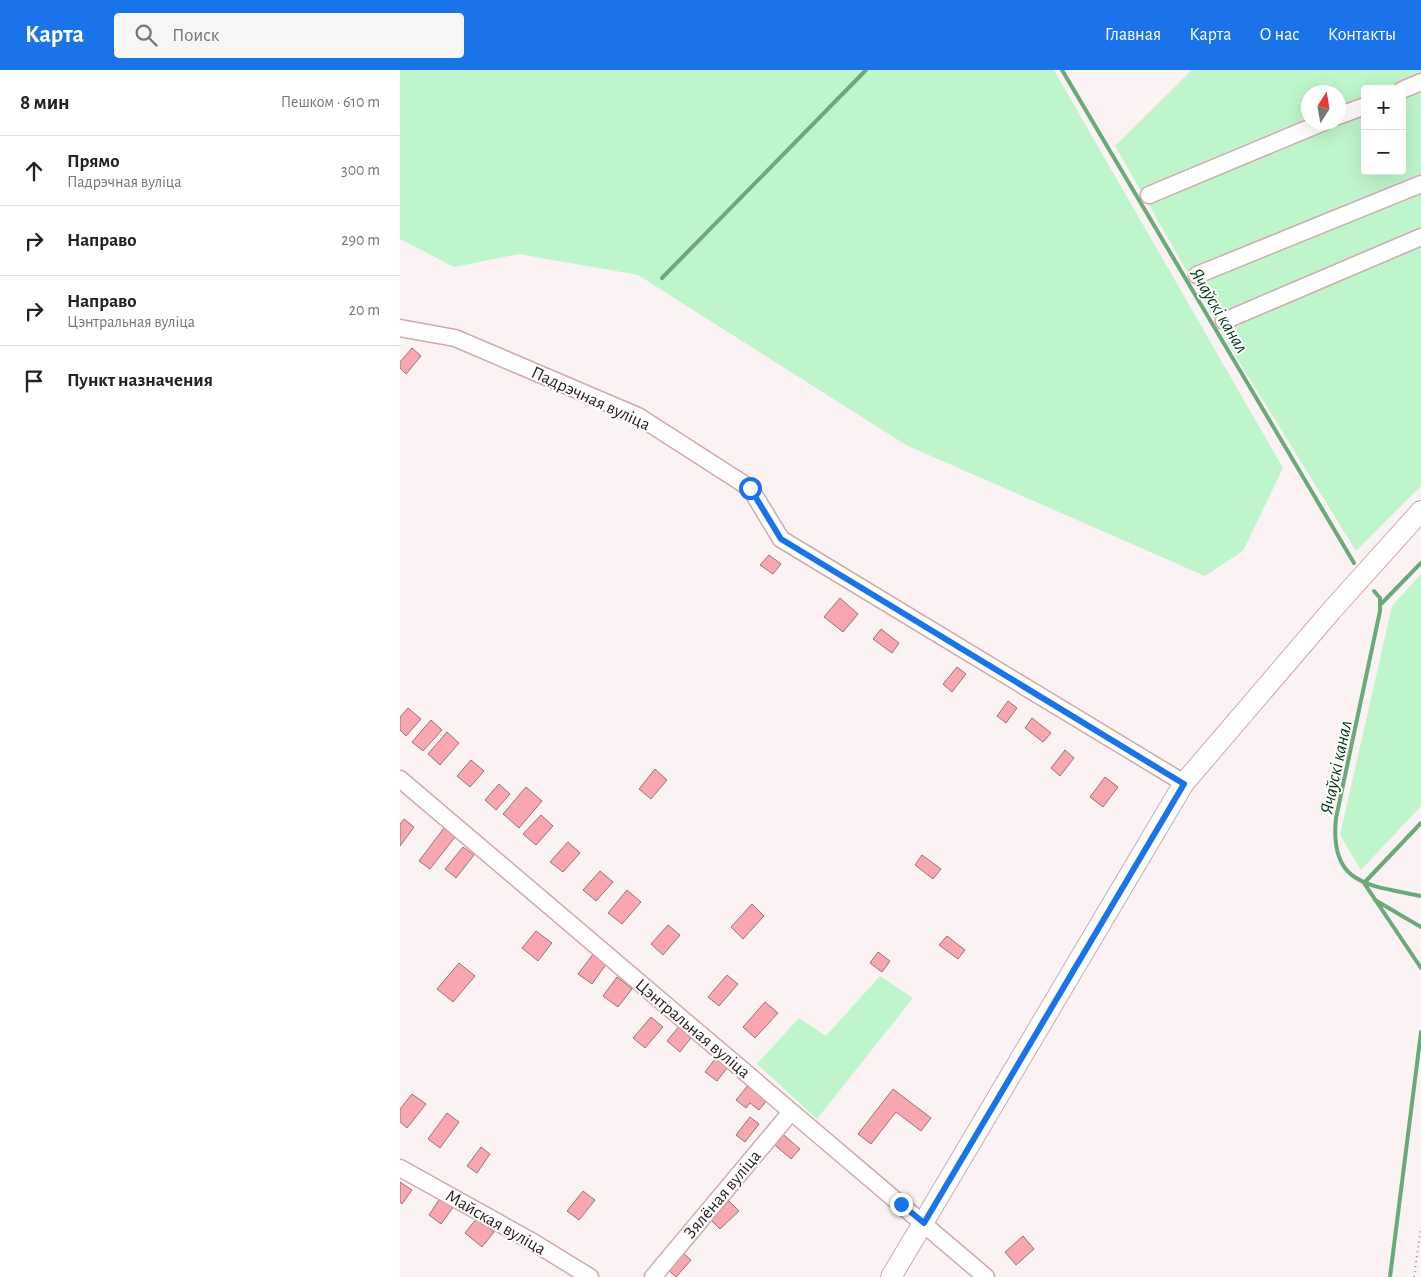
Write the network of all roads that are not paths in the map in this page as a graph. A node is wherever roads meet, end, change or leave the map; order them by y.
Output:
1 (1421, 82) edge
2 (1406, 88) edge
3 (1361, 107) edge
4 (1346, 113) edge
5 (1305, 130) edge
6 (1421, 184) edge
7 (1149, 195) dead end
8 (1421, 237) edge
9 (1197, 275) dead end
10 (1224, 321) dead end
11 (400, 328) edge
12 (1421, 511) edge
13 (400, 779) edge
14 (1184, 784) junction
15 (791, 1112) junction
16 (400, 1168) edge
17 (924, 1223) junction
18 (590, 1277) edge
19 (653, 1277) edge
20 (891, 1277) edge
21 (986, 1277) edge

1 - 2 street
3 - 4 street
5 - 7 street
6 - 9 street
8 - 10 street
11 - 14 street, Падрэчная вуліца
12 - 14 main road
13 - 15 street, Цэнтральная вуліца
14 - 17 main road
15 - 17 street, Цэнтральная вуліца
15 - 19 street, Зялёная вуліца
16 - 18 street, Майская вуліца
17 - 20 main road
17 - 21 street, Цэнтральная вуліца

